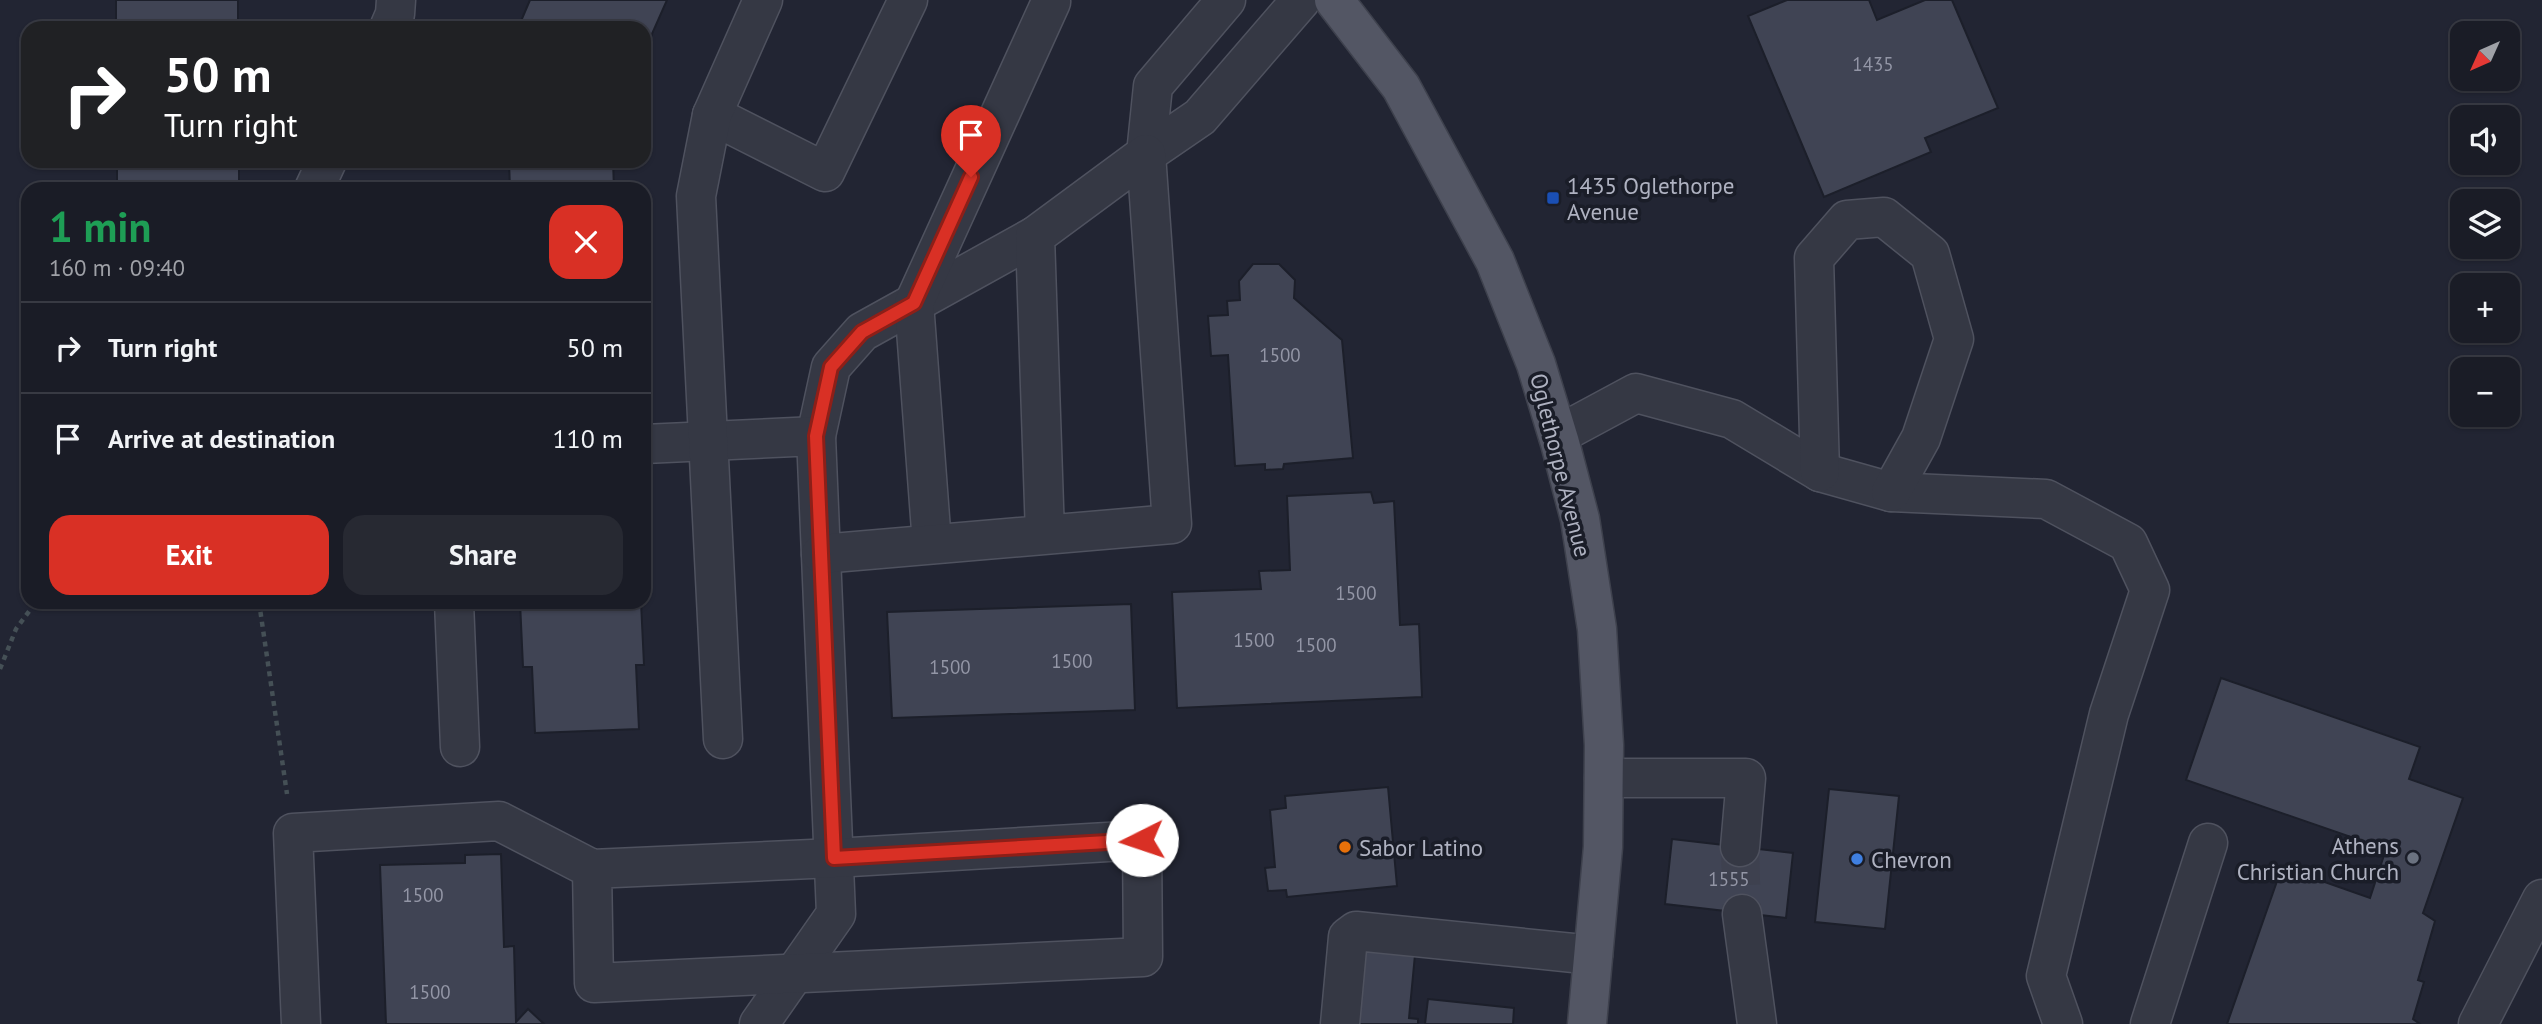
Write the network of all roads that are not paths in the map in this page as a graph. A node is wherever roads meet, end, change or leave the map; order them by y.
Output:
1 (396, 0) edge
2 (763, 0) edge
3 (908, 0) edge
4 (1050, 0) edge
5 (1226, 0) edge
6 (1301, 0) edge
7 (1334, 0) edge
8 (392, 21) edge
9 (712, 116) junction
10 (1146, 154) junction
11 (1035, 236) junction
12 (914, 303) junction
13 (1558, 435) junction
14 (816, 436) junction
15 (708, 441) junction
16 (651, 444) edge
17 (1820, 472) junction
18 (1891, 492) junction
19 (1045, 536) junction
20 (932, 544) junction
21 (821, 554) junction
22 (454, 609) edge
23 (723, 739) dead end
24 (460, 747) dead end
25 (1604, 778) junction
26 (2208, 843) dead end
27 (1740, 848) tunnel mouth
28 (834, 858) junction
29 (592, 869) junction
30 (2542, 899) edge
31 (1742, 914) tunnel mouth
32 (1593, 955) junction
33 (795, 974) junction
34 (301, 1024) edge
35 (759, 1024) edge
36 (1340, 1024) edge
37 (1587, 1024) edge
38 (1757, 1024) edge
39 (2063, 1024) edge
40 (2150, 1024) edge
41 (2478, 1024) edge

1 - 8 lane
2 - 9 lane
3 - 9 lane
4 - 12 lane
5 - 10 lane
6 - 10 lane
7 - 13 main road, Oglethorpe Avenue
9 - 15 lane
10 - 11 lane
10 - 19 lane
11 - 12 lane
11 - 19 lane
12 - 14 lane
12 - 20 lane
13 - 17 lane
13 - 25 main road, Oglethorpe Avenue
14 - 15 lane
14 - 21 lane
15 - 16 lane
15 - 23 lane
17 - 18 lane
17 - 18 lane
18 - 39 lane
19 - 20 lane
20 - 21 lane
21 - 28 lane
22 - 24 lane
25 - 27 lane
25 - 32 main road, Oglethorpe Avenue
26 - 40 lane
28 - 29 lane
28 - 33 lane
28 - 33 lane
29 - 33 lane
29 - 34 lane
30 - 41 lane
31 - 38 lane
32 - 36 lane
32 - 37 main road, Oglethorpe Avenue
33 - 35 lane

